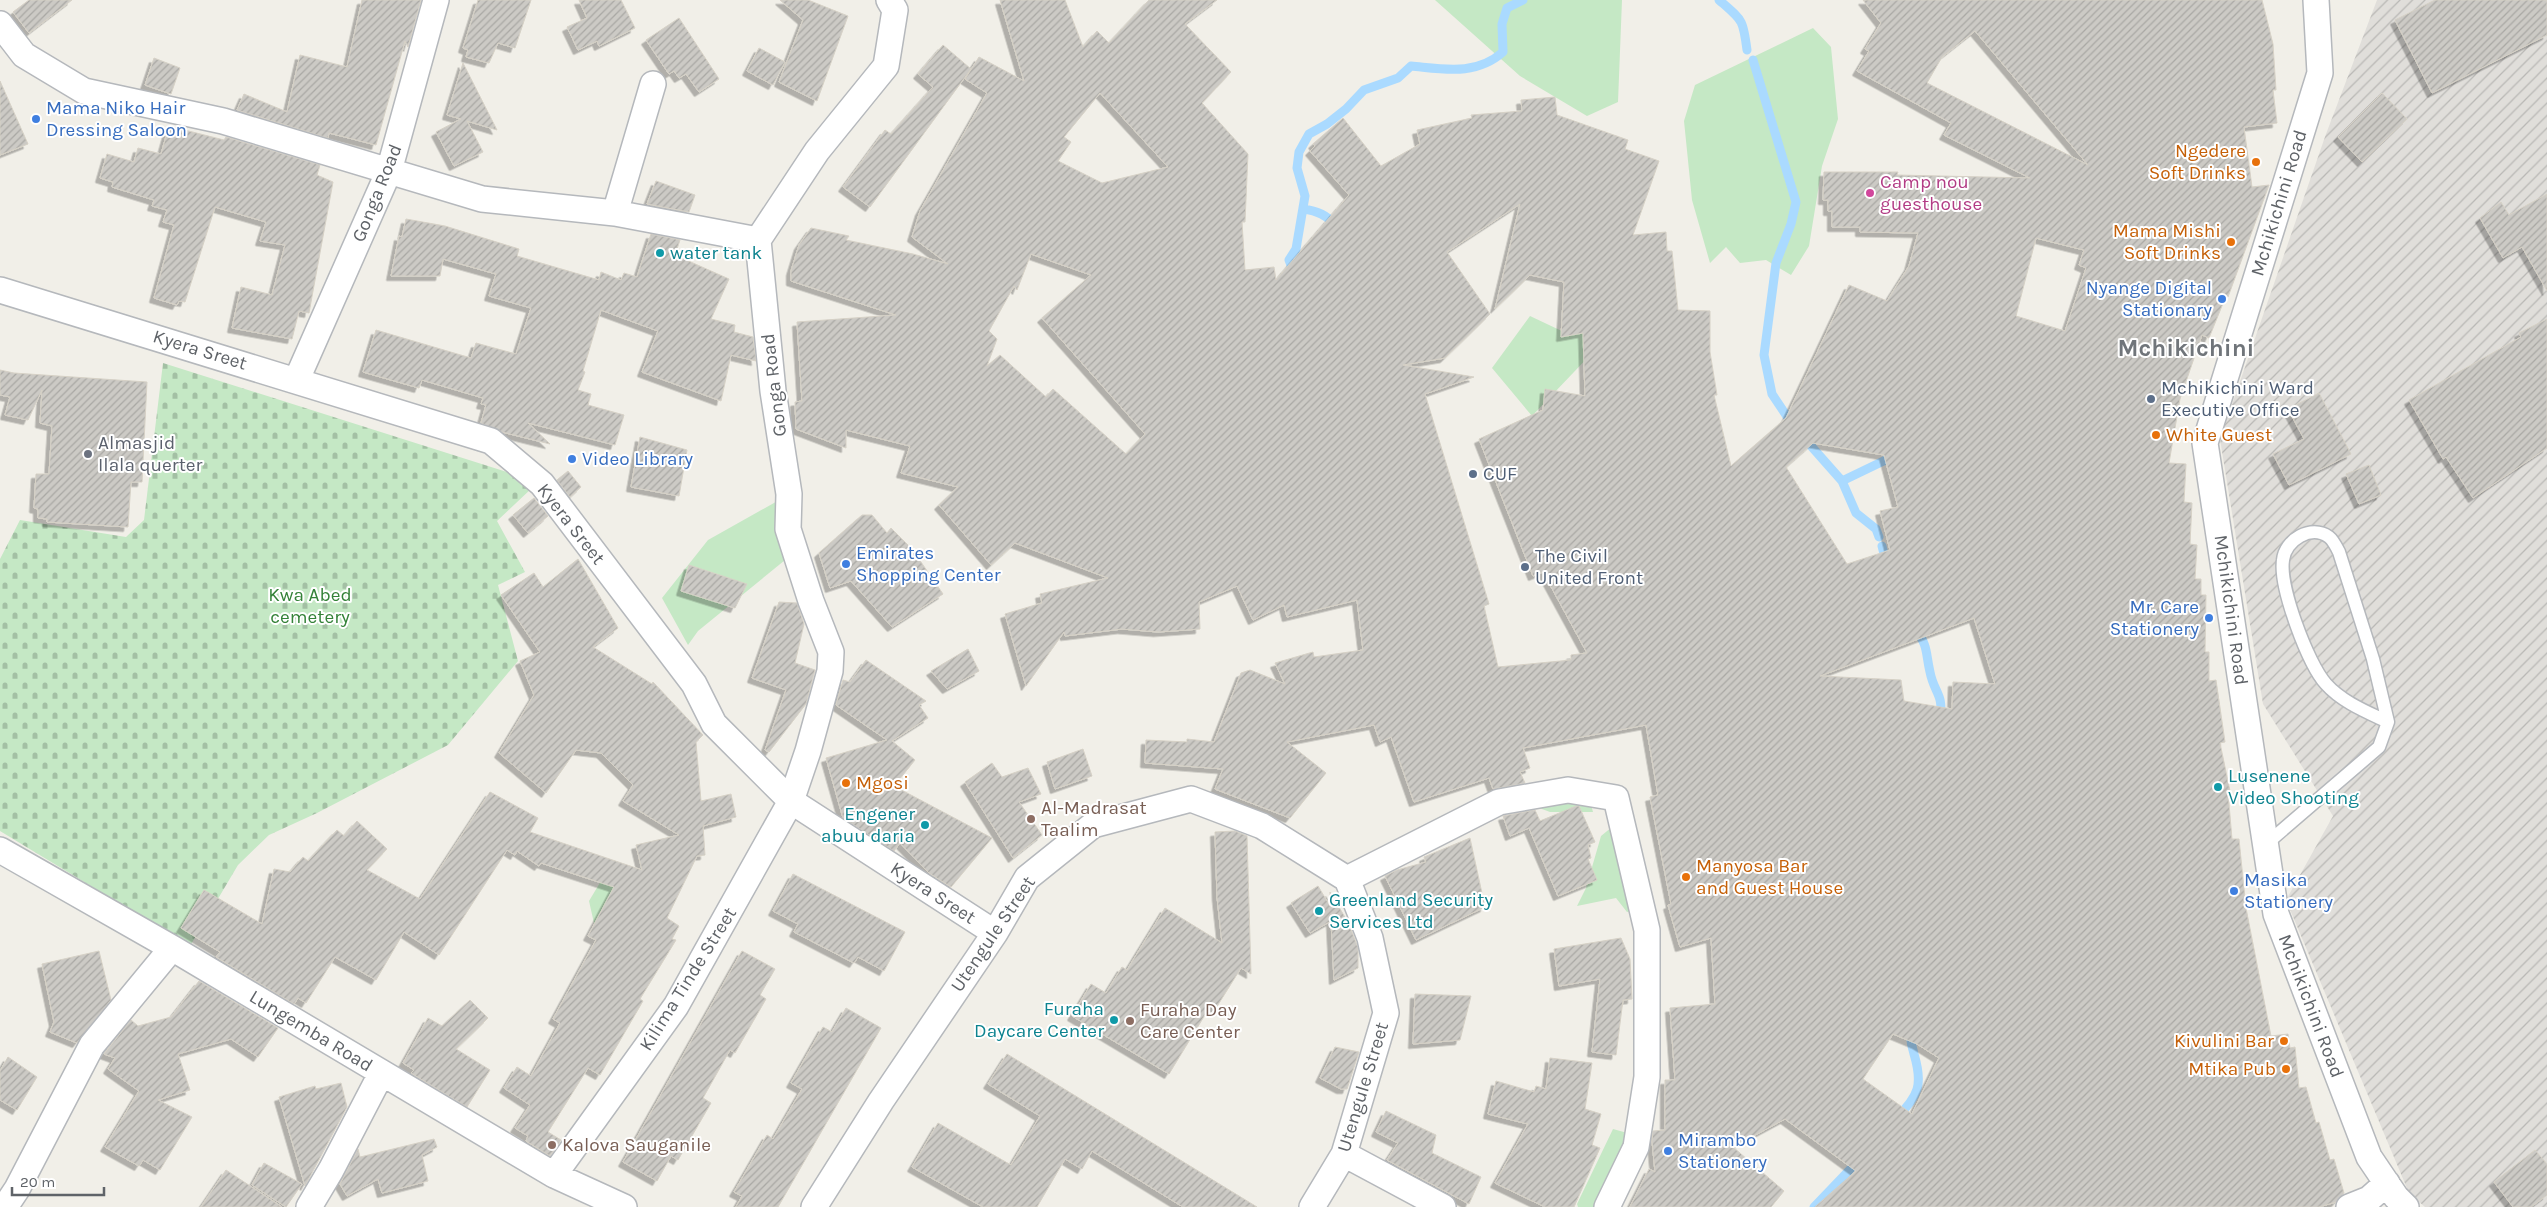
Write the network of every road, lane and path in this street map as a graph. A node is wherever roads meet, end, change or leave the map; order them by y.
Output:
1 (436, 0) edge
2 (888, 0) edge
3 (2316, 0) edge
4 (2, 31) edge
5 (653, 84) dead end
6 (389, 171) junction
7 (615, 213) junction
8 (758, 240) junction
9 (0, 290) edge
10 (297, 379) junction
11 (2388, 722) junction
12 (791, 801) junction
13 (2265, 845) junction
14 (0, 850) edge
15 (1347, 879) junction
16 (995, 933) junction
17 (172, 948) junction
18 (381, 1074) junction
19 (1344, 1154) junction
20 (554, 1175) junction
21 (2387, 1183) junction
22 (618, 1205) edge
23 (5, 1207) edge
24 (310, 1207) edge
25 (814, 1207) edge
26 (1312, 1207) edge
27 (1443, 1207) edge
28 (1607, 1207) edge
29 (2349, 1207) edge
30 (2406, 1207) edge

1 - 6 street, Gonga Road
2 - 8 street
3 - 13 street, Mchikichini Road
4 - 6 street
5 - 7 street
6 - 7 street
6 - 10 street, Gonga Road
7 - 8 street
8 - 12 street, Gonga Road
9 - 10 street, Kyera Sreet
10 - 12 street, Kyera Sreet
11 - 11 lane
11 - 13 lane
12 - 16 street, Kyera Sreet
12 - 20 street, Kilima Tinde Street
13 - 21 street, Mchikichini Road
14 - 17 street, Lungemba Road
15 - 16 street, Utengule Street
15 - 19 street, Utengule Street
15 - 28 street
16 - 25 street, Utengule Street
17 - 18 street, Lungemba Road
17 - 23 street
18 - 20 street, Lungemba Road
18 - 24 street
19 - 26 street, Utengule Street
19 - 27 street
20 - 22 street, Lungemba Road
21 - 29 street
21 - 30 street, Mchikichini Road

